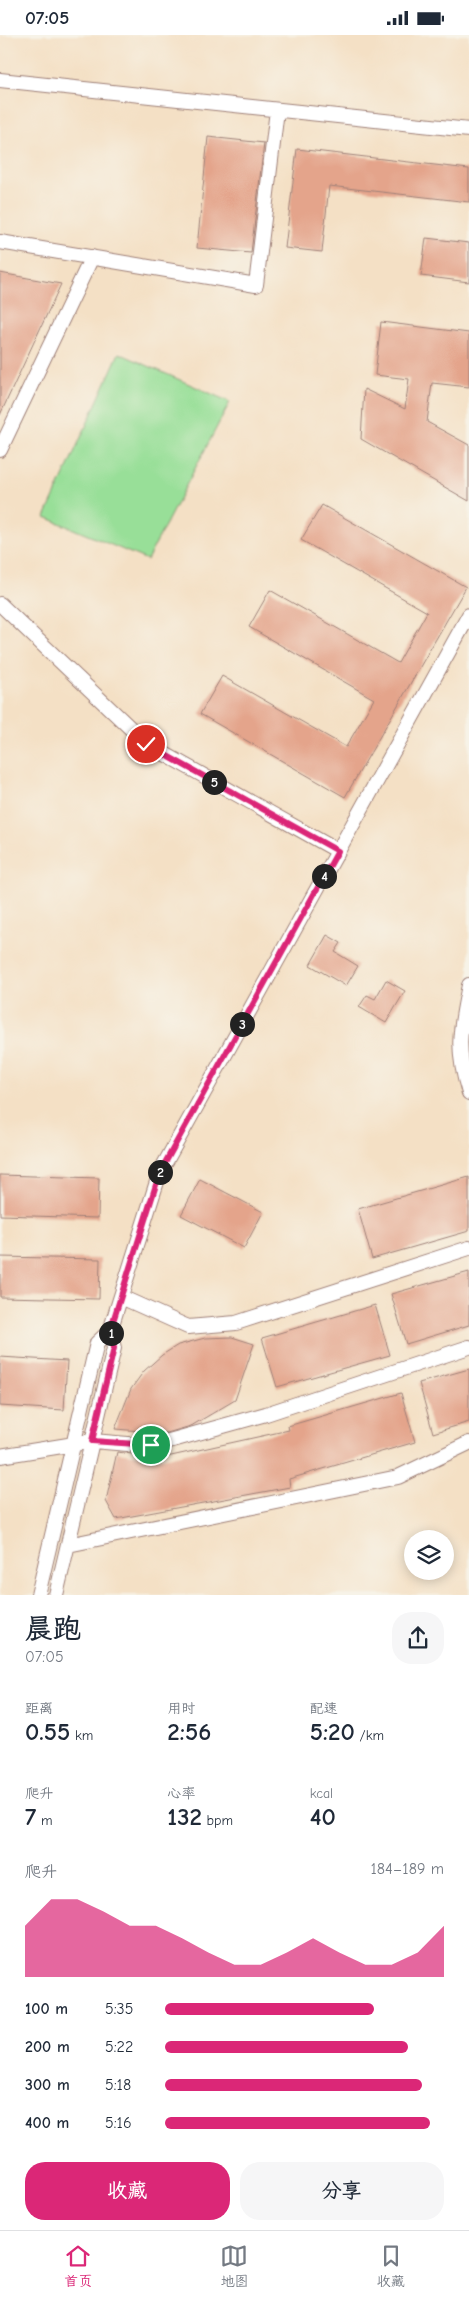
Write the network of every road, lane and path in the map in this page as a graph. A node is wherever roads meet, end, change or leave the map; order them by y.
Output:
1 (0, 80) edge
2 (277, 110) junction
3 (469, 130) edge
4 (0, 242) edge
5 (92, 257) junction
6 (0, 450) edge
7 (0, 604) edge
8 (469, 615) edge
9 (338, 851) junction
10 (469, 985) edge
11 (465, 1066) edge
12 (469, 1093) edge
13 (469, 1248) edge
14 (121, 1297) junction
15 (110, 1331) junction
16 (469, 1347) edge
17 (92, 1441) junction
18 (74, 1443) junction
19 (469, 1443) edge
20 (0, 1456) edge
21 (68, 1545) junction
22 (38, 1595) edge
23 (56, 1595) edge

1 - 2 street
2 - 3 street
2 - 5 street
4 - 5 street
5 - 6 street
7 - 9 street
8 - 9 street
9 - 14 street
10 - 11 street
11 - 12 street
13 - 14 street
14 - 15 street
15 - 17 street
15 - 18 street
16 - 17 street
17 - 18 street
17 - 21 street
18 - 20 street
18 - 22 street
19 - 21 street
21 - 23 street

